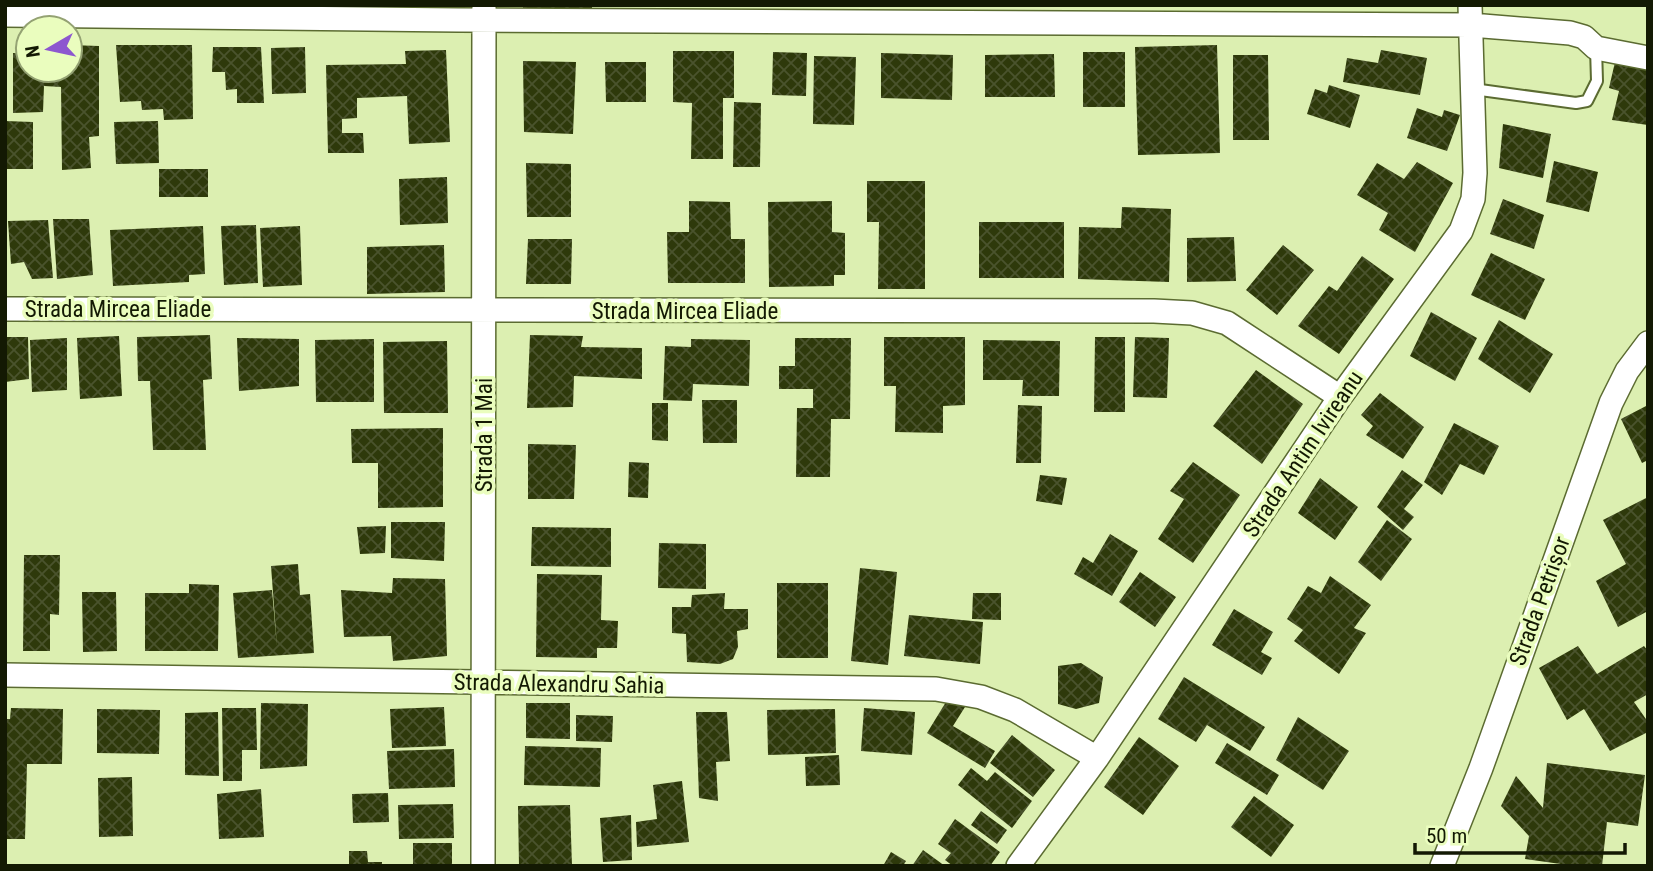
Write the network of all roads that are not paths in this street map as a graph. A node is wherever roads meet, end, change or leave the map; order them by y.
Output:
1 (484, 12) edge
2 (5, 15) edge
3 (1471, 15) edge
4 (1596, 48) junction
5 (1648, 58) edge
6 (1473, 89) junction
7 (5, 309) edge
8 (485, 310) junction
9 (1648, 343) edge
10 (1340, 397) junction
11 (5, 675) edge
12 (484, 683) junction
13 (1097, 758) junction
14 (483, 866) edge
15 (1018, 866) edge
16 (1442, 866) edge

1 - 2 street
1 - 3 street
1 - 8 street, Strada 1 Mai
3 - 4 street
3 - 6 street, Strada Antim Ivireanu
4 - 5 street
4 - 6 lane
6 - 10 street, Strada Antim Ivireanu
7 - 8 street, Strada Mircea Eliade
8 - 10 street, Strada Mircea Eliade
8 - 12 street, Strada 1 Mai
9 - 16 street, Strada Petrișor
10 - 13 street, Strada Antim Ivireanu
11 - 12 street, Strada Alexandru Sahia
12 - 13 street, Strada Alexandru Sahia
12 - 14 street, Strada 1 Mai
13 - 15 street, Strada Antim Ivireanu

